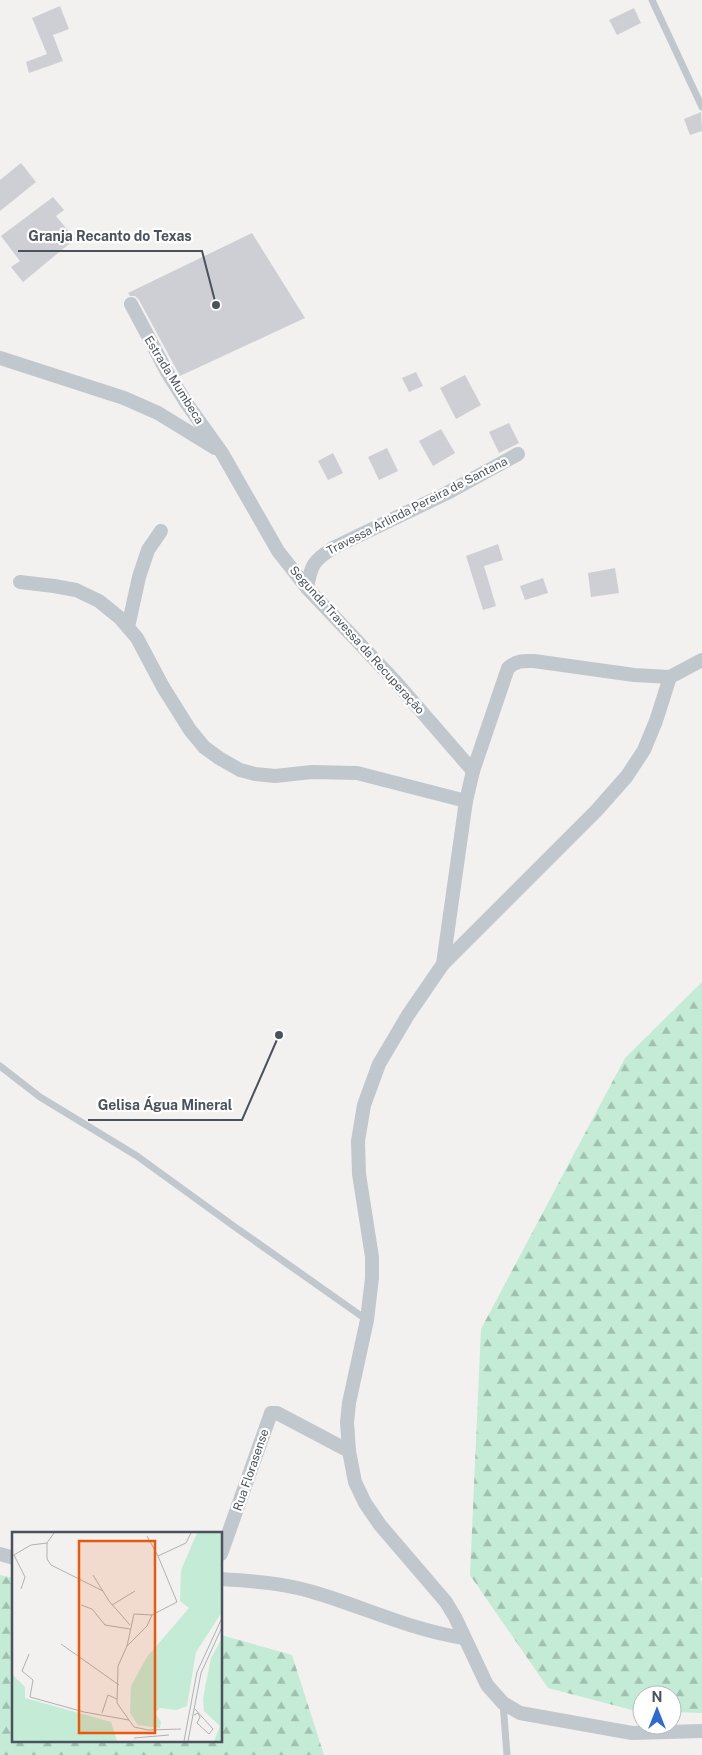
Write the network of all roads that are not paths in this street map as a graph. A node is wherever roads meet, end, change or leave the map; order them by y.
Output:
1 (652, 0) edge
2 (702, 107) edge
3 (131, 304) dead end
4 (0, 358) edge
5 (222, 453) junction
6 (518, 454) dead end
7 (161, 531) dead end
8 (20, 582) dead end
9 (307, 588) junction
10 (128, 627) junction
11 (702, 660) edge
12 (670, 677) junction
13 (472, 771) junction
14 (466, 801) junction
15 (443, 964) junction
16 (0, 1066) edge
17 (367, 1320) junction
18 (349, 1451) junction
19 (222, 1551) edge
20 (222, 1578) edge
21 (464, 1638) junction
22 (503, 1703) junction
23 (702, 1731) edge
24 (507, 1755) edge

1 - 2 lane
3 - 5 street, Estrada Mumbeca
4 - 5 street, Segunda Travessa da Recuperação
5 - 9 street, Segunda Travessa da Recuperação
6 - 9 street, Travessa Arlinda Pereira de Santana
7 - 10 street
8 - 10 street
9 - 13 street, Segunda Travessa da Recuperação
10 - 14 street
11 - 12 street
12 - 13 street
12 - 15 street
13 - 14 street
14 - 15 street
15 - 17 street
16 - 17 lane
17 - 18 street
18 - 19 street, Rua Florasense
18 - 21 street
20 - 21 street
21 - 22 street
22 - 23 street
22 - 24 lane

